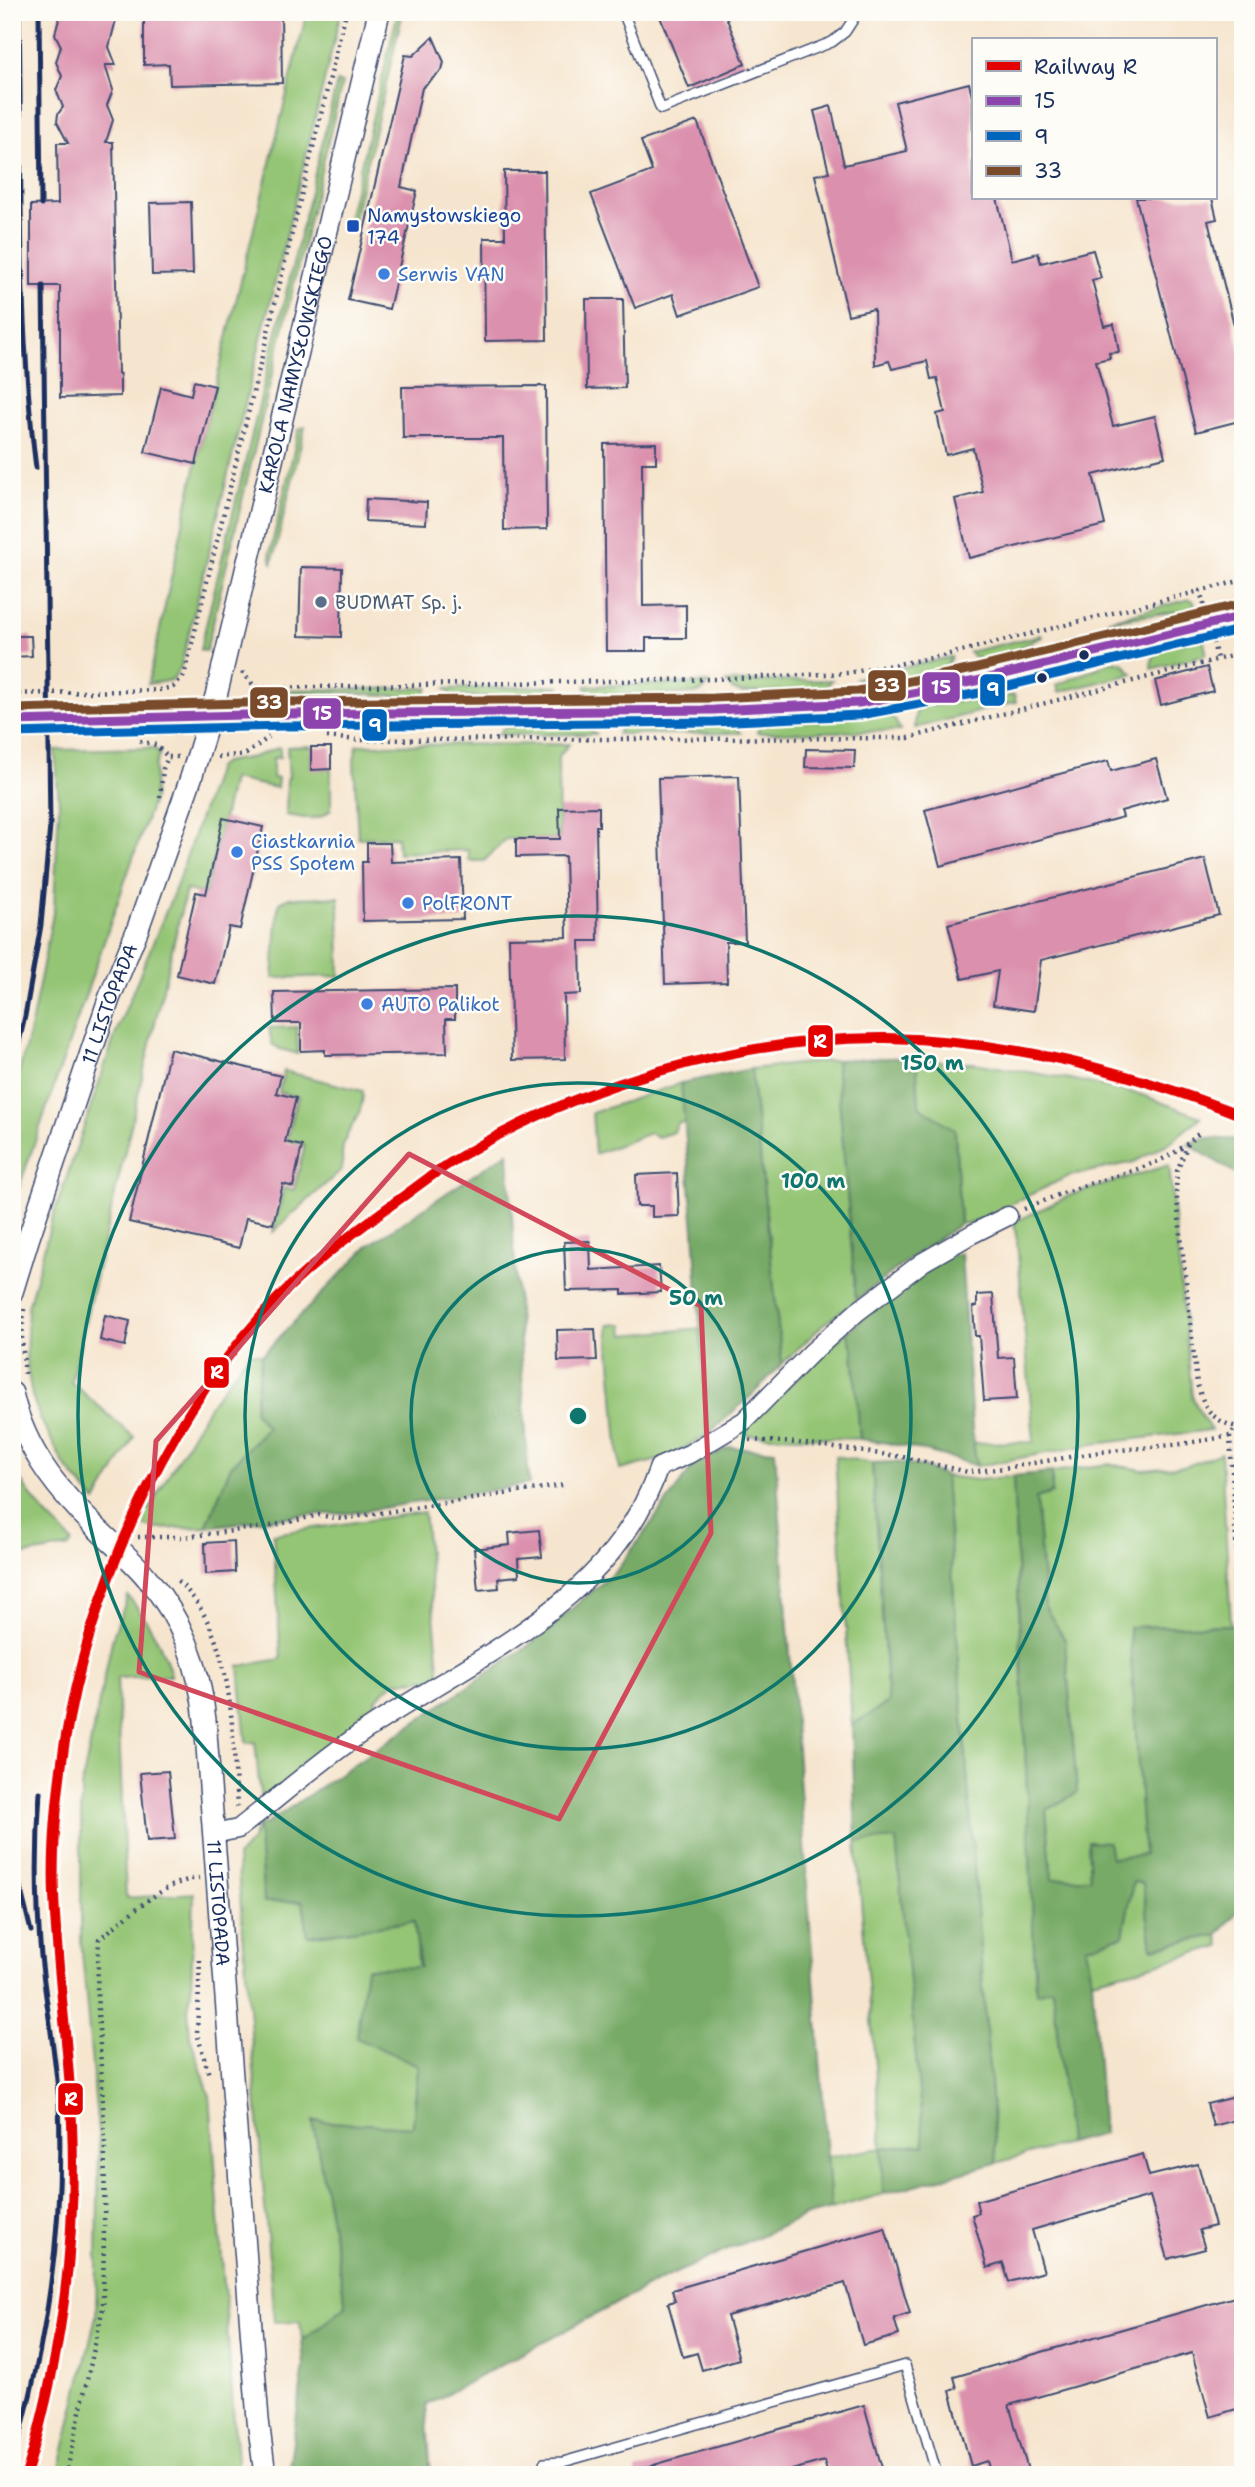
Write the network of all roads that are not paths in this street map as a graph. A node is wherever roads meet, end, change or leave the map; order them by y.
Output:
1 (379, 12) edge
2 (623, 12) edge
3 (858, 12) edge
4 (1243, 616) edge
5 (210, 715) junction
6 (12, 721) edge
7 (1008, 1216) road end
8 (12, 1292) edge
9 (12, 1393) edge
10 (214, 1834) junction
11 (265, 2475) edge
12 (548, 2475) edge
13 (937, 2475) edge

1 - 5 street, KAROLA NAMYSŁOWSKIEGO
2 - 3 lane
4 - 5 street
5 - 6 street
5 - 8 street, 11 LISTOPADA
7 - 10 street
9 - 10 street, 11 LISTOPADA
10 - 11 street, 11 LISTOPADA
12 - 13 lane

